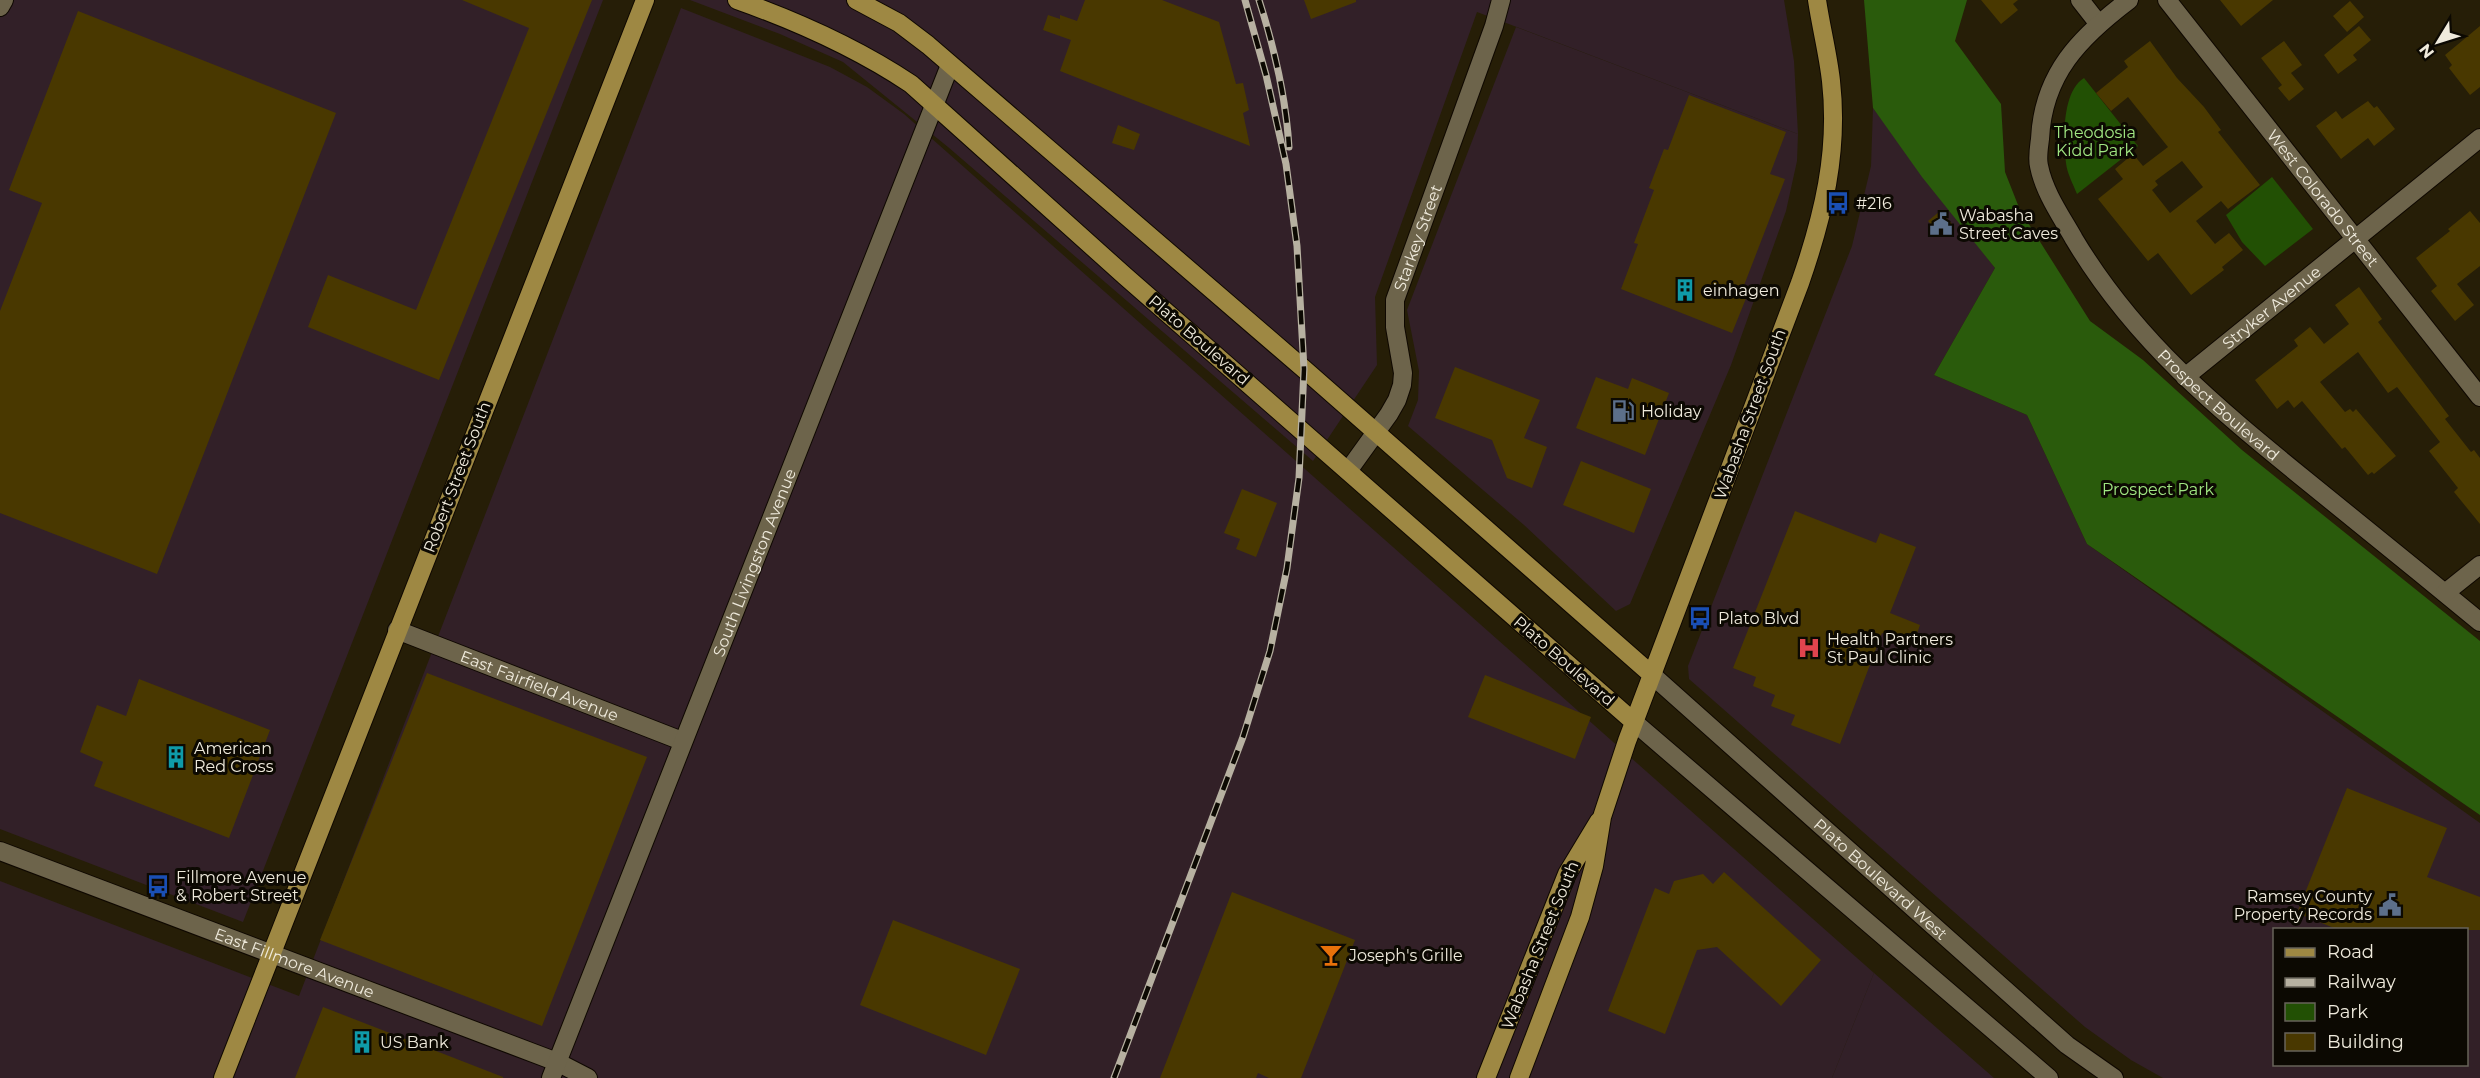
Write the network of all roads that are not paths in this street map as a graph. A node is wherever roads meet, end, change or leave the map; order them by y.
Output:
1 (4, 0) edge
2 (645, 0) edge
3 (737, 0) edge
4 (856, 0) edge
5 (1501, 0) edge
6 (1817, 0) edge
7 (2080, 0) edge
8 (2129, 0) edge
9 (2167, 0) edge
10 (0, 7) edge
11 (2098, 23) junction
12 (950, 65) junction
13 (935, 104) junction
14 (2480, 138) edge
15 (2356, 238) junction
16 (2185, 377) junction
17 (2480, 397) edge
18 (1376, 434) junction
19 (1348, 471) junction
20 (2480, 565) edge
21 (2445, 593) junction
22 (2480, 622) edge
23 (397, 630) junction
24 (1651, 674) junction
25 (1634, 722) junction
26 (682, 741) junction
27 (1602, 817) junction
28 (0, 851) edge
29 (270, 954) junction
30 (554, 1070) edge
31 (223, 1078) edge
32 (588, 1078) edge
33 (1486, 1078) edge
34 (1519, 1078) edge
35 (2049, 1078) edge
36 (2114, 1078) edge

1 - 10 street
2 - 23 main road, Robert Street South
3 - 13 main road, Plato Boulevard
4 - 12 main road
5 - 18 street, Starkey Street
6 - 24 main road, Wabasha Street South
7 - 11 street
8 - 11 street, Prospect Boulevard
9 - 15 street, West Colorado Street
11 - 16 street, Prospect Boulevard
12 - 13 street, South Livingston Avenue
12 - 18 main road
13 - 19 main road, Plato Boulevard
13 - 26 street, South Livingston Avenue
14 - 15 street, Stryker Avenue
15 - 16 street, Stryker Avenue
15 - 17 street, West Colorado Street
16 - 21 street, Prospect Boulevard
18 - 19 street, Starkey Street
18 - 24 main road
19 - 25 main road, Plato Boulevard
20 - 21 street
21 - 22 street, Prospect Boulevard
23 - 26 street, East Fairfield Avenue
23 - 29 main road, Robert Street South
24 - 25 main road, Wabasha Street South
24 - 36 street, Plato Boulevard West
25 - 27 main road, Wabasha Street South
25 - 35 street
26 - 30 street, South Livingston Avenue
27 - 33 main road, Wabasha Street South
27 - 34 main road, Wabasha Street South
28 - 29 street, East Fillmore Avenue
29 - 30 street, East Fillmore Avenue
29 - 31 main road, Robert Street South
30 - 32 street, East Fillmore Avenue

